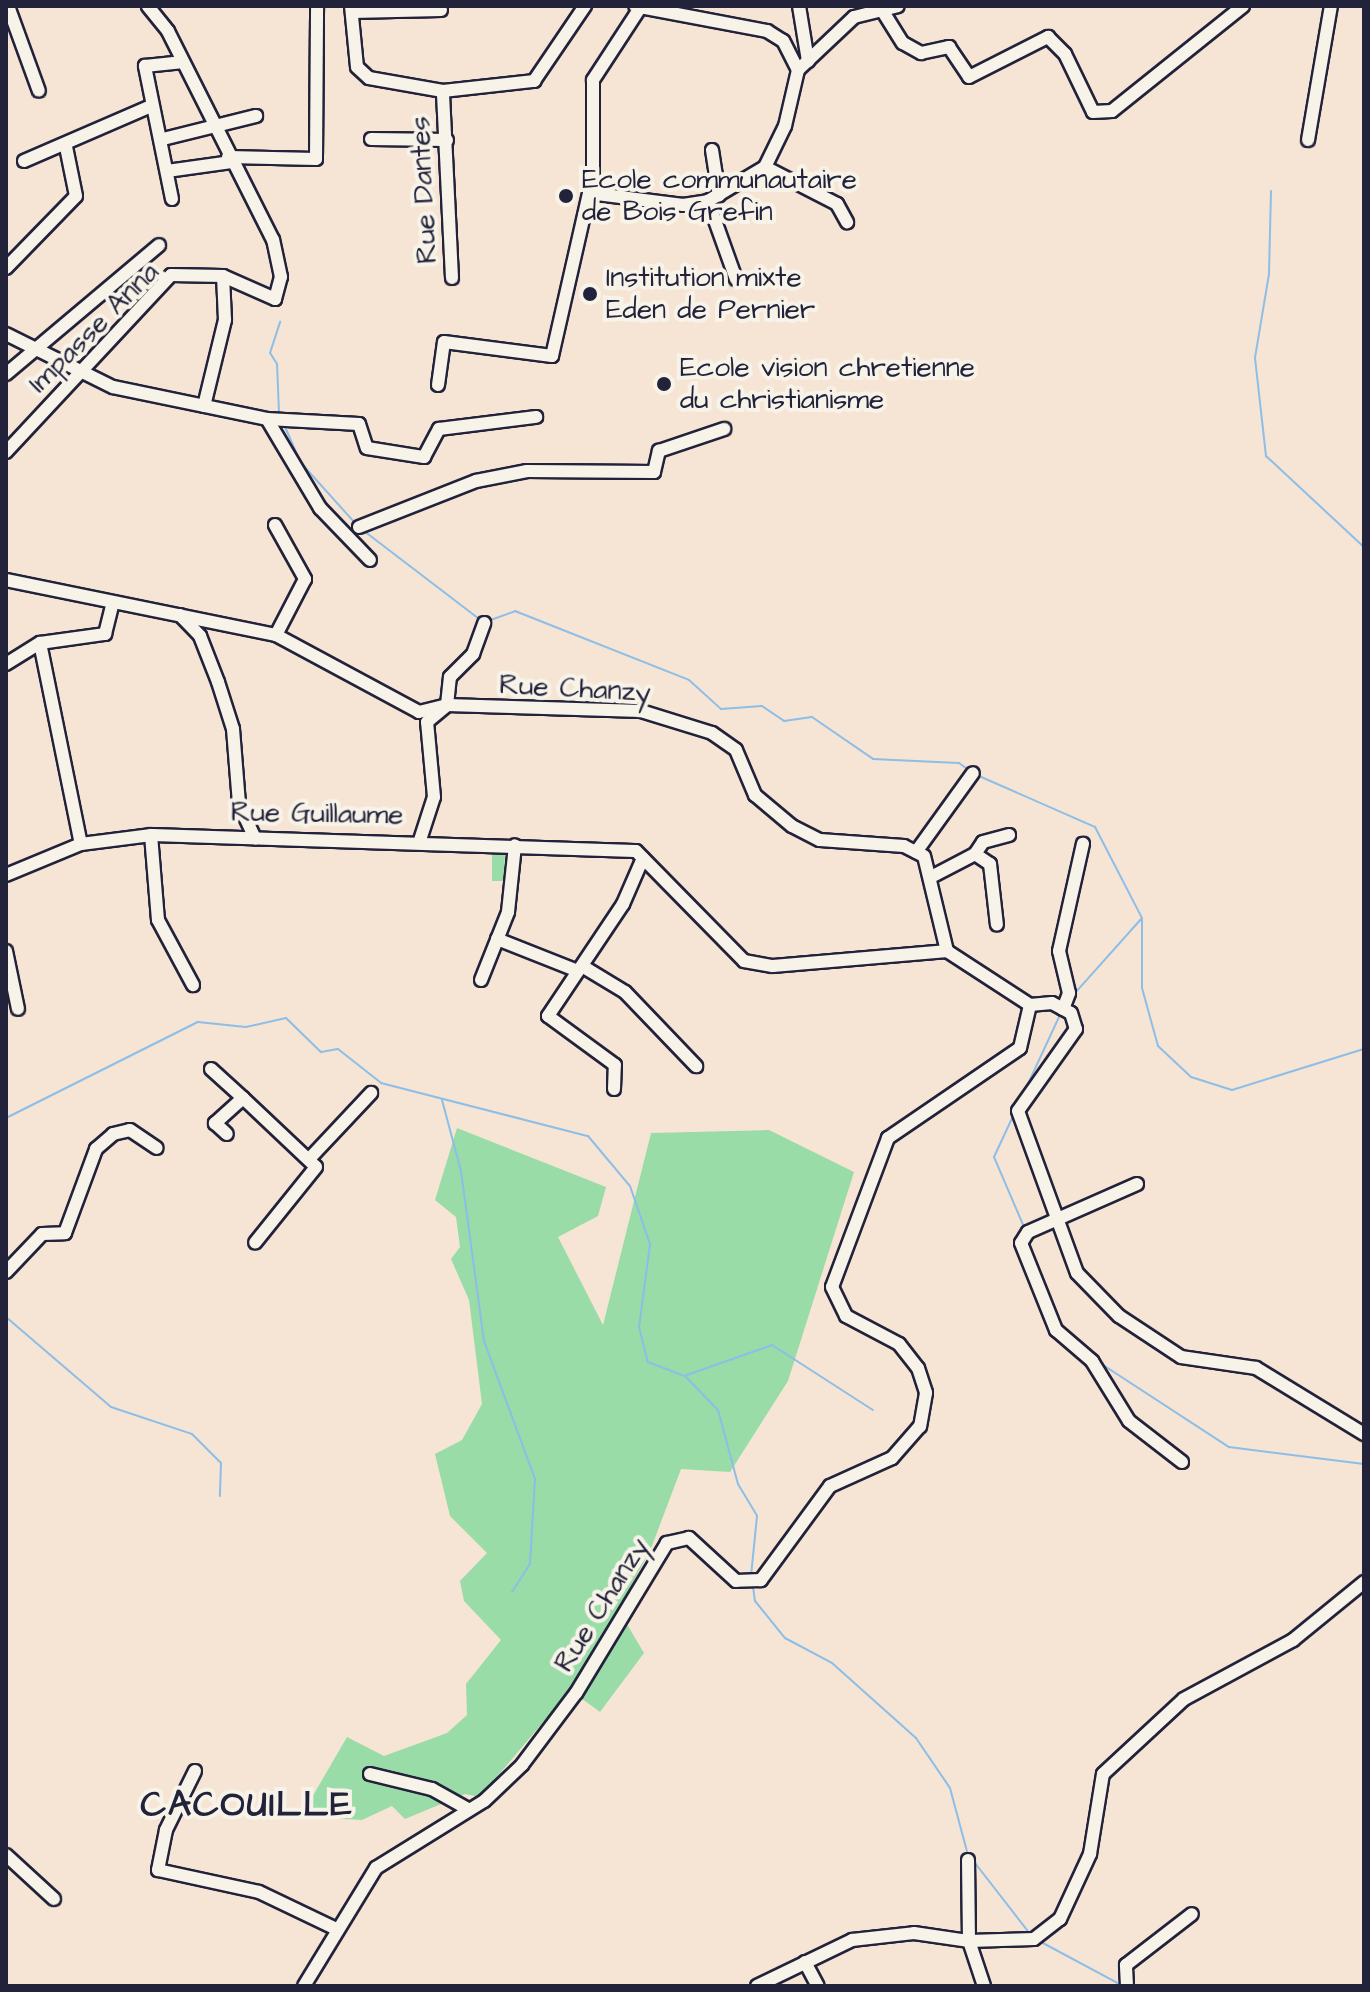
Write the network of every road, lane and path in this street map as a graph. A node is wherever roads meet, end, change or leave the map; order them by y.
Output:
1 (8, 6) edge
2 (148, 6) edge
3 (317, 6) edge
4 (585, 6) edge
5 (710, 6) edge
6 (799, 6) edge
7 (898, 6) edge
8 (1243, 6) edge
9 (1331, 6) edge
10 (637, 7) edge
11 (352, 9) edge
12 (441, 10) dead end
13 (882, 10) junction
14 (707, 21) junction
15 (181, 62) junction
16 (803, 65) junction
17 (39, 91) dead end
18 (443, 91) junction
19 (149, 107) junction
20 (256, 116) dead end
21 (212, 124) junction
22 (163, 139) junction
23 (371, 139) dead end
24 (447, 140) junction
25 (1308, 140) dead end
26 (66, 147) junction
27 (712, 150) dead end
28 (230, 160) junction
29 (24, 161) dead end
30 (765, 167) junction
31 (167, 171) junction
32 (589, 193) junction
33 (714, 198) junction
34 (172, 199) dead end
35 (847, 222) dead end
36 (159, 245) dead end
37 (6, 268) edge
38 (223, 276) junction
39 (452, 278) dead end
40 (736, 279) dead end
41 (6, 334) edge
42 (41, 351) junction
43 (83, 372) junction
44 (6, 374) edge
45 (438, 385) dead end
46 (204, 406) junction
47 (536, 417) dead end
48 (267, 419) junction
49 (724, 429) dead end
50 (6, 452) edge
51 (275, 525) dead end
52 (359, 527) dead end
53 (370, 560) dead end
54 (6, 580) edge
55 (113, 602) junction
56 (178, 614) junction
57 (484, 623) dead end
58 (276, 635) junction
59 (40, 643) junction
60 (6, 664) edge
61 (447, 705) junction
62 (973, 773) dead end
63 (151, 835) junction
64 (1009, 835) dead end
65 (255, 838) junction
66 (420, 840) junction
67 (81, 844) junction
68 (1083, 844) dead end
69 (515, 845) junction
70 (916, 852) junction
71 (640, 854) junction
72 (975, 854) junction
73 (6, 875) edge
74 (931, 877) junction
75 (997, 925) dead end
76 (497, 939) junction
77 (6, 951) edge
78 (947, 951) junction
79 (580, 968) junction
80 (481, 980) dead end
81 (193, 985) dead end
82 (1030, 1005) junction
83 (18, 1009) dead end
84 (1063, 1009) junction
85 (696, 1066) dead end
86 (211, 1069) dead end
87 (614, 1089) dead end
88 (371, 1093) dead end
89 (243, 1098) junction
90 (227, 1134) dead end
91 (157, 1148) dead end
92 (311, 1157) junction
93 (1137, 1184) dead end
94 (1053, 1221) junction
95 (255, 1243) dead end
96 (6, 1272) edge
97 (1364, 1434) edge
98 (1182, 1462) dead end
99 (1364, 1582) edge
100 (195, 1771) dead end
101 (370, 1774) dead end
102 (468, 1809) junction
103 (6, 1855) edge
104 (968, 1860) dead end
105 (54, 1899) dead end
106 (1192, 1914) dead end
107 (334, 1928) junction
108 (969, 1941) junction
109 (805, 1962) junction
110 (304, 1986) edge
111 (757, 1986) edge
112 (818, 1986) edge
113 (984, 1986) edge
114 (1127, 1986) edge

1 - 17 street
2 - 15 street
3 - 28 street
4 - 18 street, Rue Dantes
5 - 14 street
6 - 16 street
7 - 13 street
8 - 13 street
9 - 25 street
10 - 14 street
10 - 32 street
11 - 12 street
11 - 18 street
13 - 16 street
14 - 16 street
15 - 19 street
15 - 21 street
16 - 30 street
18 - 24 street, Rue Dantes
19 - 22 street
19 - 26 street
20 - 21 street
21 - 22 street
21 - 28 street
22 - 31 street
23 - 24 street
24 - 39 street, Rue Dantes
26 - 29 street
26 - 37 street
27 - 33 street
28 - 31 street
28 - 38 street, Impasse Anna
30 - 33 street
30 - 35 street
31 - 34 street
32 - 33 street
32 - 45 street
33 - 40 street
36 - 42 street
38 - 43 street, Impasse Anna
38 - 46 street
41 - 42 street
42 - 43 street
42 - 44 street
43 - 46 street
43 - 50 street, Impasse Anna
46 - 48 street
47 - 48 street
48 - 53 street
49 - 52 street
51 - 58 street
54 - 55 street, Rue Chanzy
55 - 56 street, Rue Chanzy
55 - 59 street
56 - 58 street, Rue Chanzy
56 - 65 street
57 - 61 street
58 - 61 street, Rue Chanzy
59 - 60 street
59 - 67 street
61 - 66 street
61 - 70 street, Rue Chanzy
62 - 70 street
63 - 65 street, Rue Guillaume
63 - 67 street, Rue Guillaume
63 - 81 street
64 - 72 street
65 - 66 street, Rue Guillaume
66 - 69 street, Rue Guillaume
67 - 73 street, Rue Guillaume
68 - 84 street
69 - 71 street, Rue Guillaume
69 - 76 street
70 - 74 street
71 - 78 street
71 - 79 street
72 - 74 street
72 - 75 street
74 - 78 street
76 - 79 street
76 - 80 street
77 - 83 street
78 - 82 street
79 - 85 street
79 - 87 street
82 - 84 street
82 - 102 street, Rue Chanzy
84 - 94 street
86 - 89 street
88 - 92 street
89 - 90 street
89 - 92 street
91 - 96 street
92 - 95 street
93 - 94 street
94 - 97 street
94 - 98 street
99 - 108 street
100 - 107 street
101 - 102 street
102 - 107 street, Rue Chanzy
103 - 105 street
104 - 108 street
106 - 114 street
107 - 110 street, Rue Chanzy
108 - 109 street
108 - 113 street
109 - 111 street
109 - 112 street

